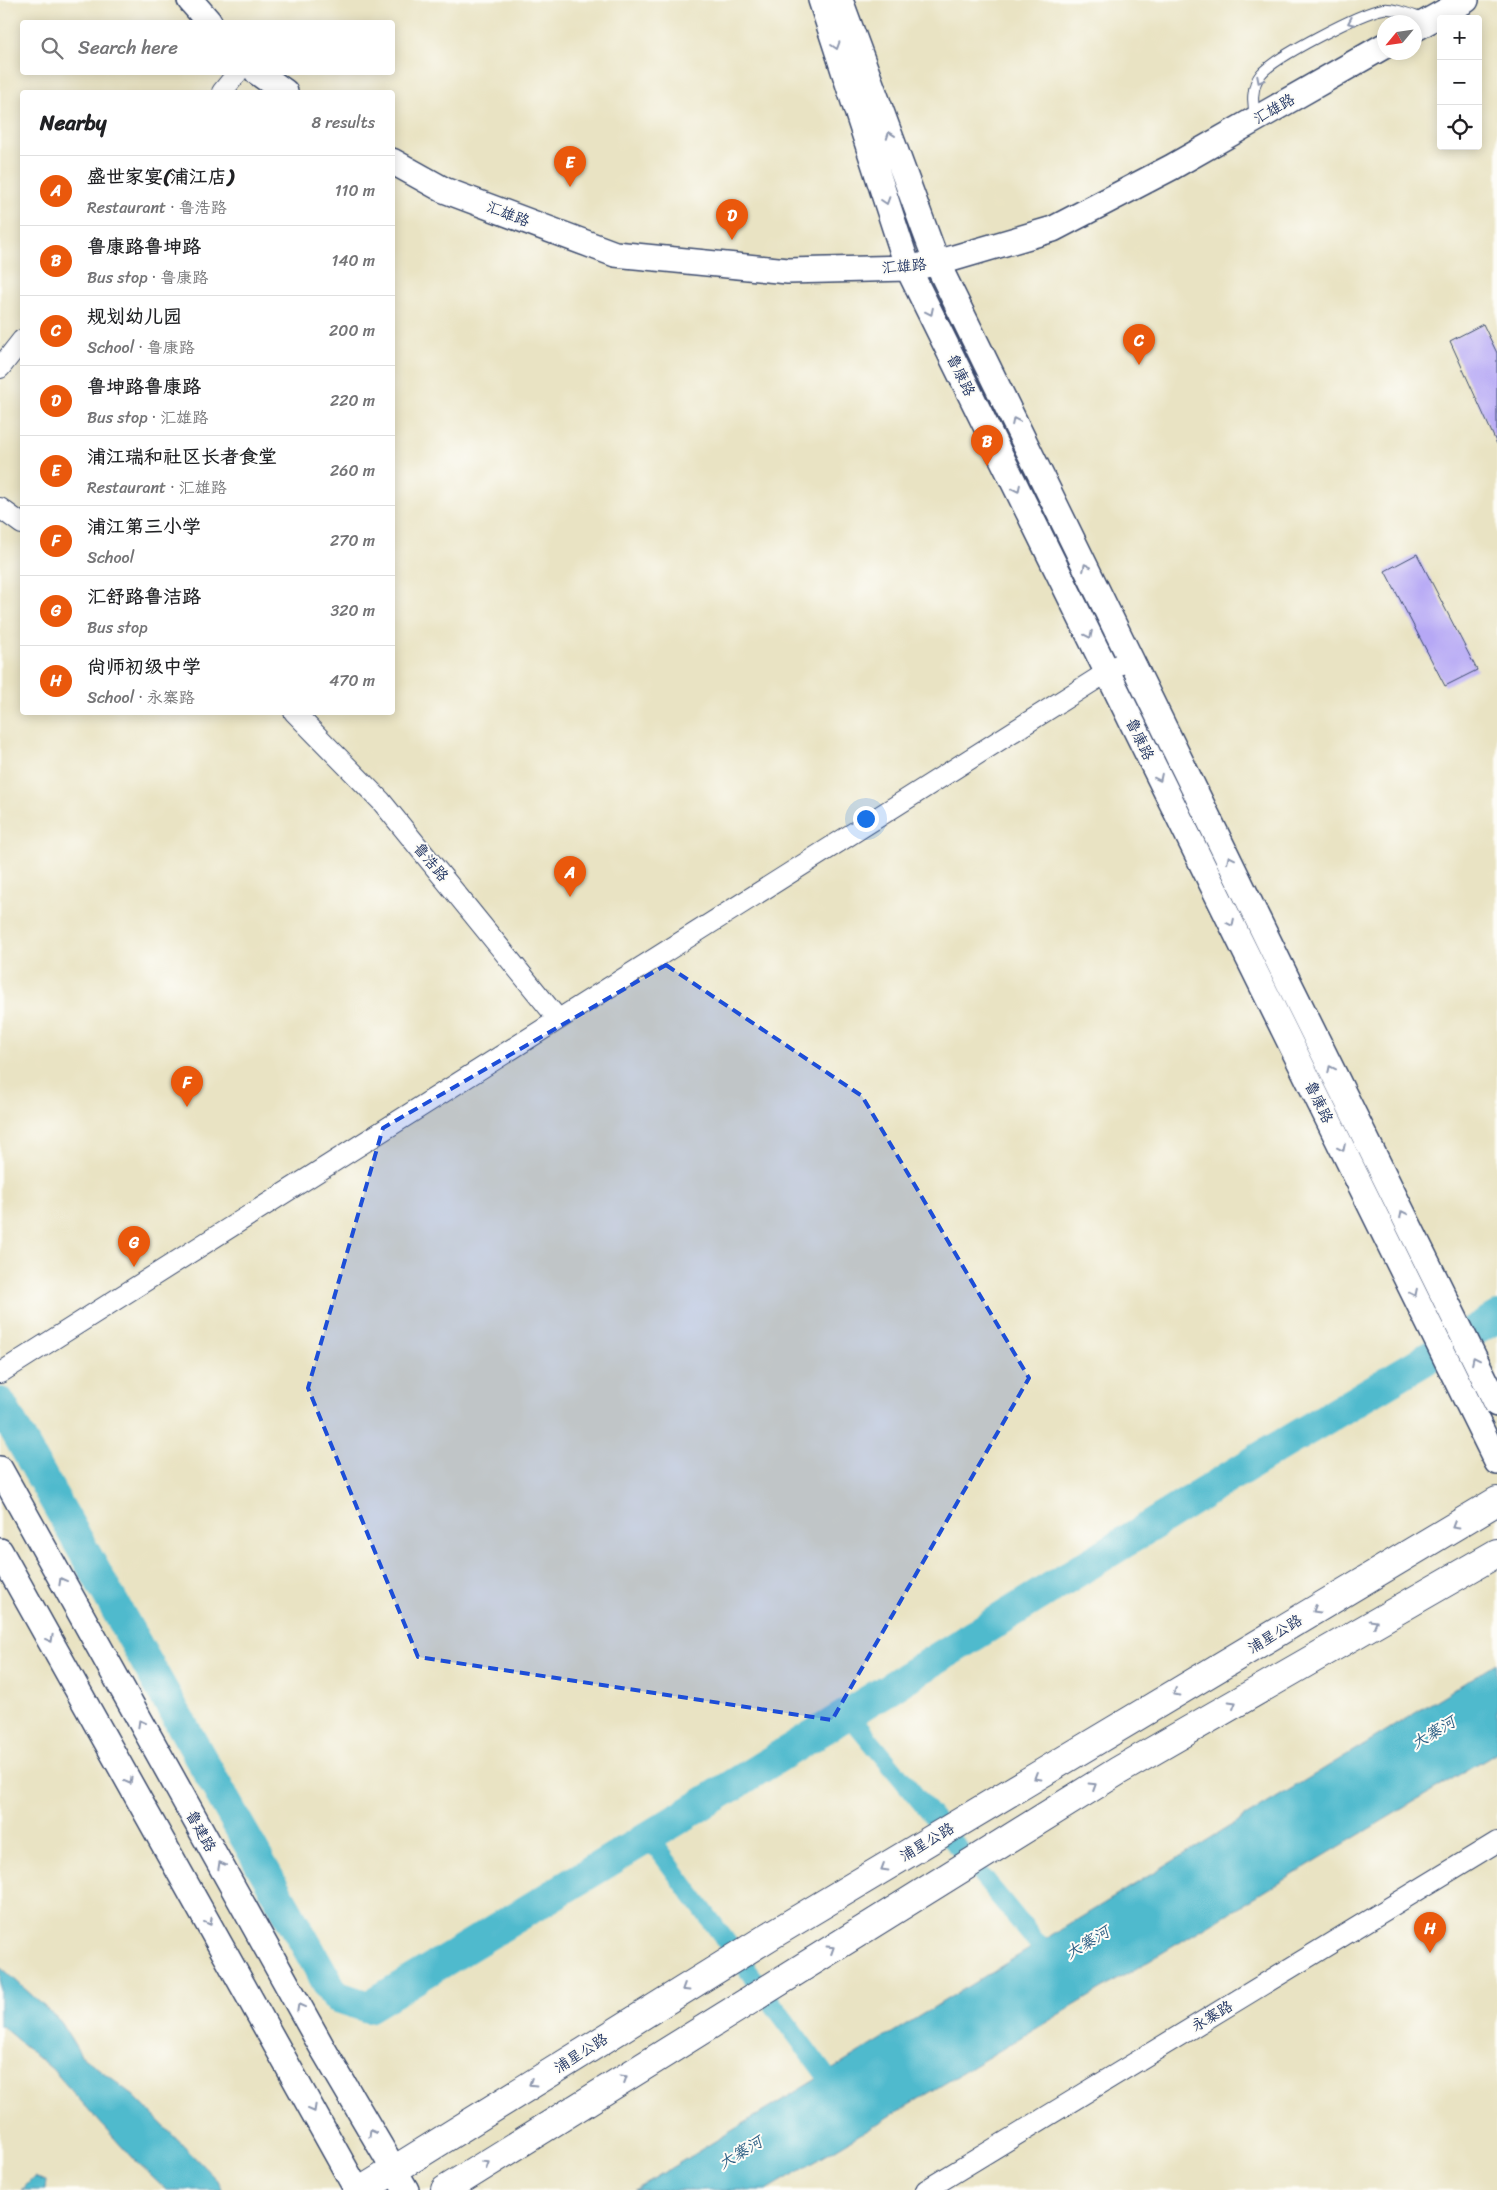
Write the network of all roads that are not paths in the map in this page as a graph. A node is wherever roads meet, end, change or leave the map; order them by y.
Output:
1 (190, 0) edge
2 (821, 0) edge
3 (840, 0) edge
4 (1466, 0) edge
5 (1400, 15) edge
6 (207, 20) edge
7 (1422, 25) edge
8 (1377, 50) edge
9 (236, 75) edge
10 (261, 75) edge
11 (224, 90) edge
12 (282, 90) edge
13 (1256, 119) junction
14 (395, 163) edge
15 (937, 263) junction
16 (908, 268) junction
17 (20, 343) edge
18 (0, 368) edge
19 (0, 508) edge
20 (20, 523) edge
21 (1131, 658) junction
22 (1107, 671) junction
23 (297, 715) edge
24 (558, 1019) junction
25 (0, 1373) edge
26 (1497, 1404) edge
27 (1497, 1462) edge
28 (0, 1469) edge
29 (1497, 1502) edge
30 (0, 1551) edge
31 (1497, 1553) edge
32 (1497, 1842) edge
33 (400, 2180) edge
34 (358, 2190) edge
35 (362, 2190) edge
36 (445, 2190) edge
37 (926, 2190) edge

1 - 6 street
2 -> 16 street, 鲁康路
15 -> 3 street, 鲁康路
4 - 7 street
5 -> 13 lane
8 - 13 street, 汇雄路
9 - 11 street
10 - 12 street
13 - 15 street, 汇雄路
14 - 16 street, 汇雄路
15 - 16 street, 汇雄路
21 -> 15 street, 鲁康路
16 -> 22 street, 鲁康路
17 - 18 street
19 - 20 street
21 - 22 street
26 -> 21 street, 鲁康路
22 - 24 street
22 -> 27 street, 鲁康路
23 - 24 street, 鲁浩路
24 - 25 street
33 -> 28 street, 鲁建路
29 -> 33 main road, 浦星公路
30 -> 34 street
36 -> 31 main road
32 - 37 street, 永寨路
33 - 35 main road, 浦星公路

